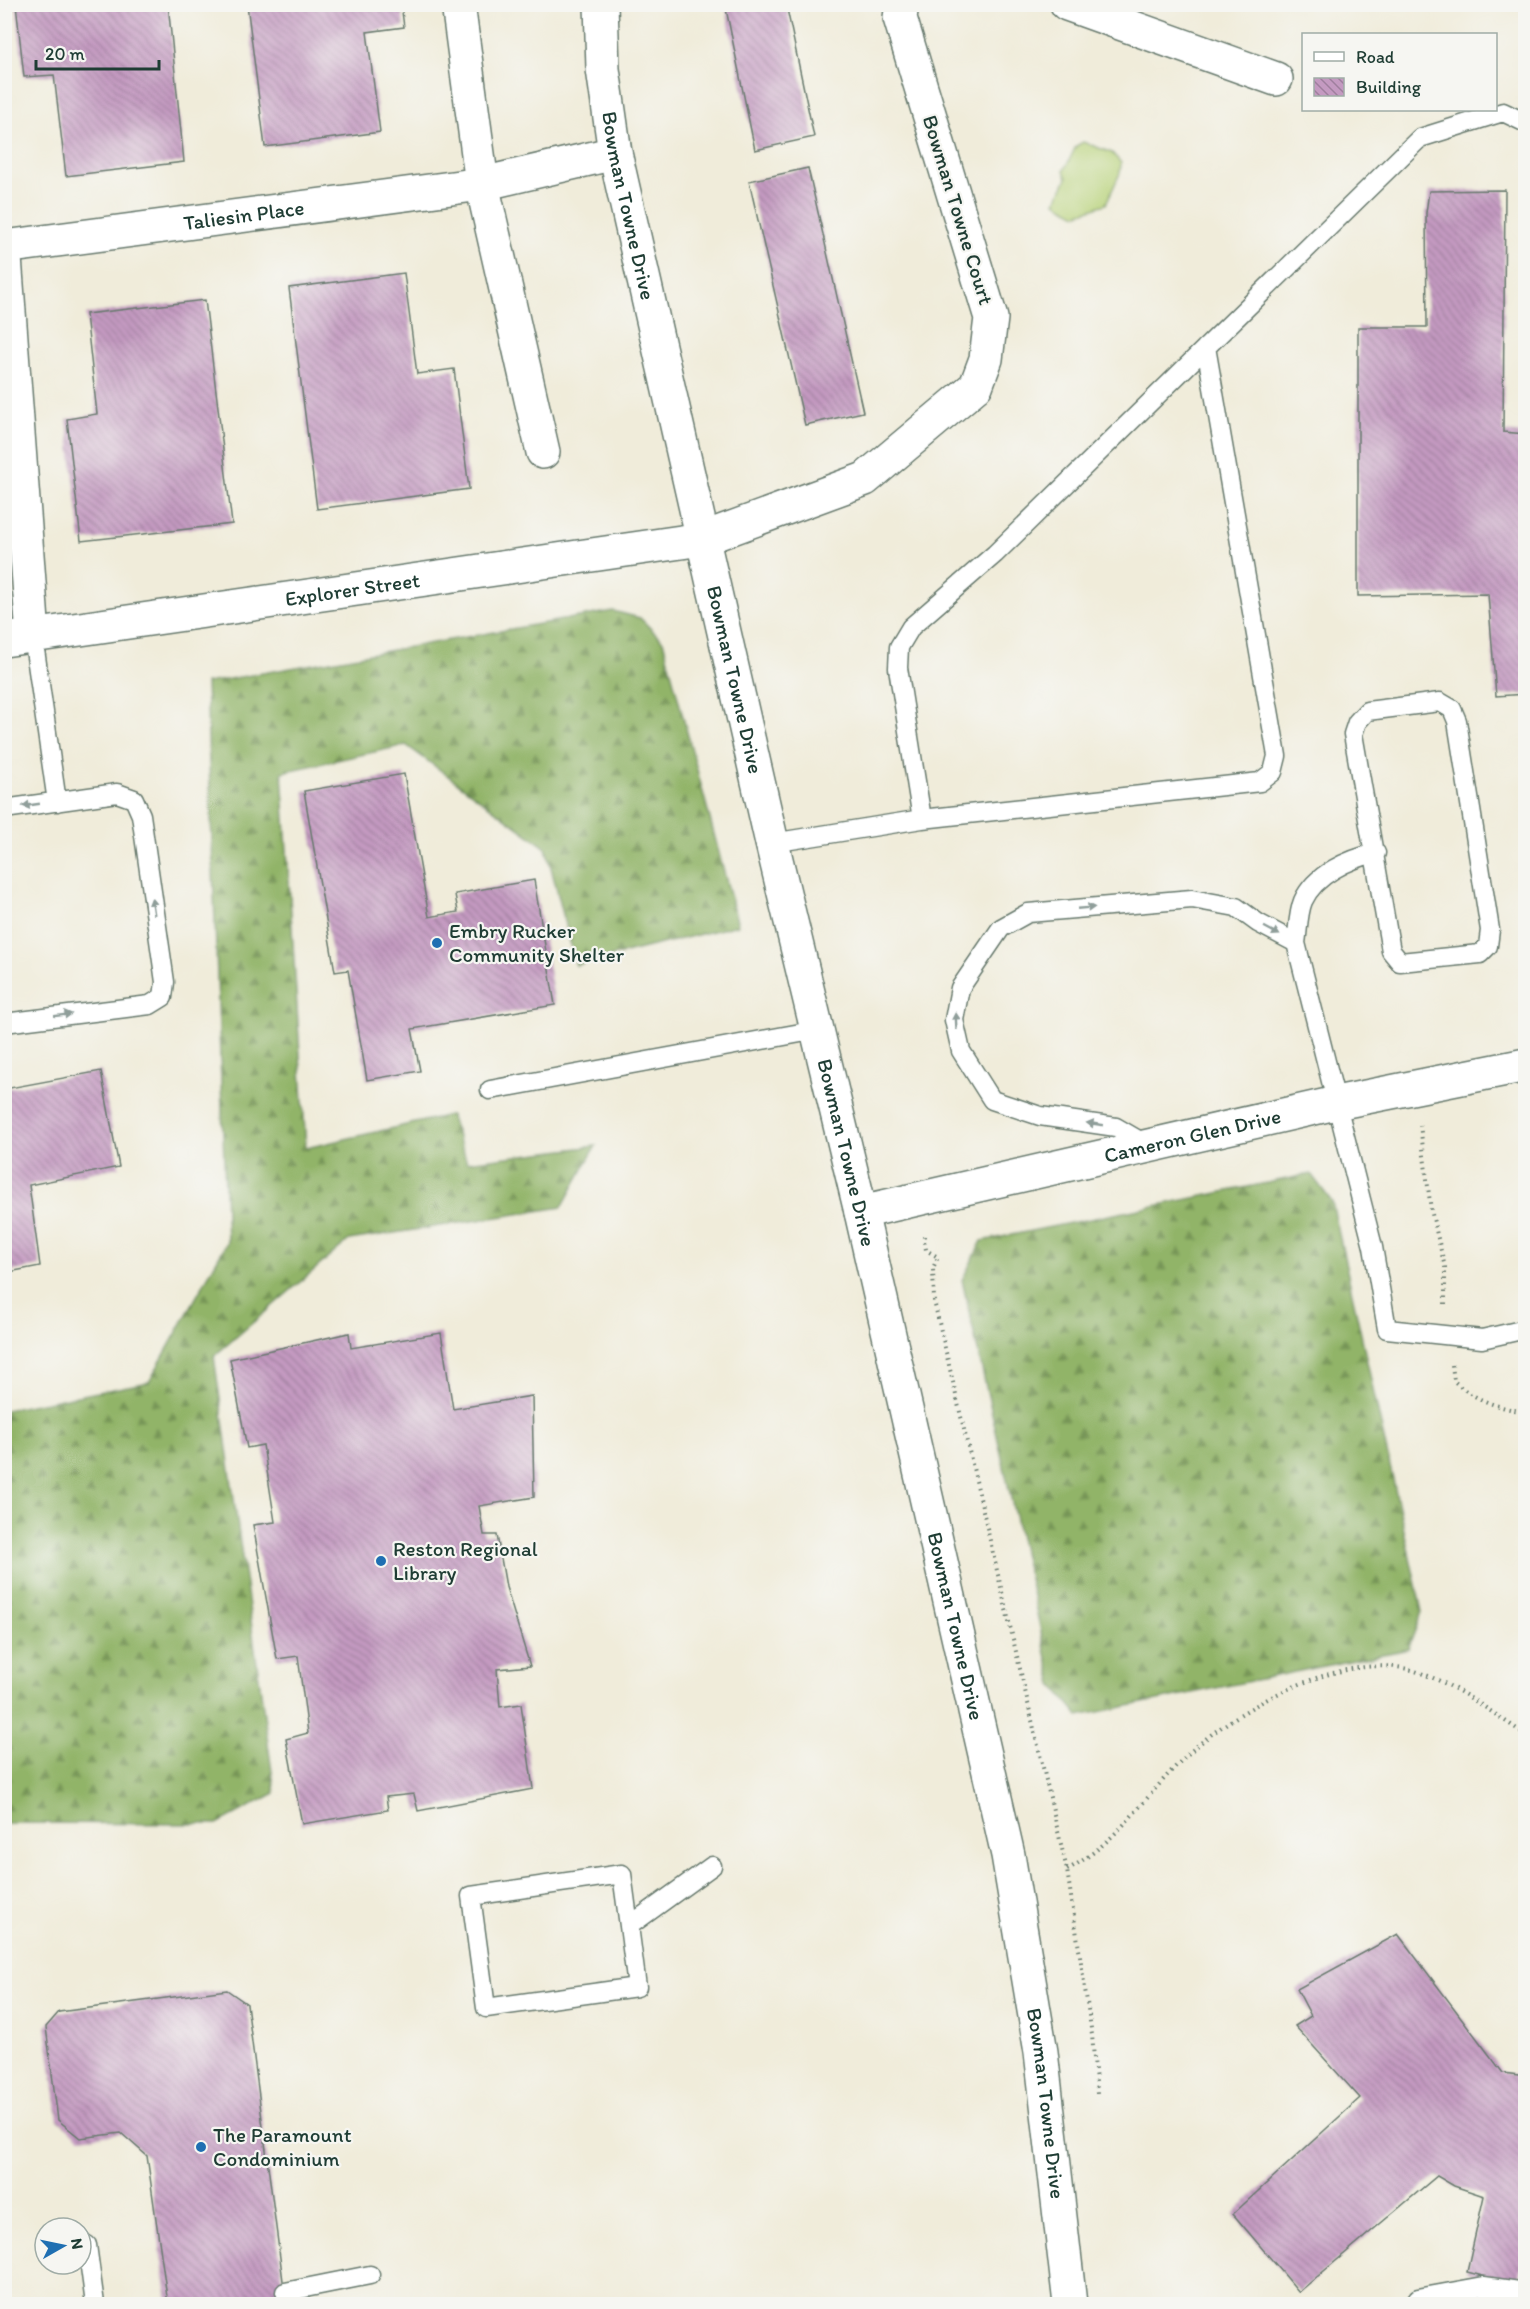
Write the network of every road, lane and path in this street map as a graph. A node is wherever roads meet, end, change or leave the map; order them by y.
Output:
1 (458, 4) edge
2 (601, 4) edge
3 (902, 4) edge
4 (1067, 4) edge
5 (1276, 78) dead end
6 (1526, 123) edge
7 (615, 153) junction
8 (482, 184) junction
9 (5, 246) edge
10 (1206, 347) junction
11 (543, 452) dead end
12 (702, 539) junction
13 (19, 638) edge
14 (57, 802) junction
15 (4, 809) edge
16 (922, 819) junction
17 (772, 843) junction
18 (1376, 853) junction
19 (1296, 943) junction
20 (4, 1023) edge
21 (817, 1030) junction
22 (1526, 1065) edge
23 (1414, 1086) junction
24 (490, 1090) dead end
25 (1336, 1102) junction
26 (1148, 1146) junction
27 (919, 1198) junction
28 (861, 1212) junction
29 (1526, 1329) edge
30 (1446, 1335) junction
31 (1526, 1412) edge
32 (1526, 1735) edge
33 (712, 1866) dead end
34 (1067, 1870) junction
35 (629, 1926) junction
36 (1097, 2094) dead end
37 (370, 2275) dead end
38 (91, 2276) edge
39 (285, 2292) dead end
40 (1526, 2292) edge
41 (94, 2304) edge
42 (1070, 2304) edge
43 (1414, 2304) edge

1 - 8 street
2 - 7 street, Bowman Towne Drive
3 - 12 street, Bowman Towne Court
4 - 5 street
6 - 10 lane
7 - 8 street, Taliesin Place
7 - 12 street, Bowman Towne Drive
8 - 9 street, Taliesin Place
8 - 11 street
9 - 13 street, Taliesin Place
10 - 16 lane
10 - 16 lane
12 - 13 street, Explorer Street
12 - 17 street, Bowman Towne Drive
13 - 14 lane
14 -> 15 lane
20 -> 14 lane
16 - 17 lane
17 - 21 street, Bowman Towne Drive
18 - 18 lane
18 - 19 lane
19 - 25 lane
26 -> 19 lane
21 - 24 lane
21 - 28 street, Bowman Towne Drive
22 - 23 street, Cameron Glen Drive
23 - 25 street, Cameron Glen Drive
23 - 30 path
25 - 26 street, Cameron Glen Drive
25 - 30 lane
26 - 27 street, Cameron Glen Drive
27 - 28 street, Cameron Glen Drive
27 - 34 path
28 - 42 street, Bowman Towne Drive
29 - 30 lane
30 - 31 path
32 - 34 path
33 - 35 lane
34 - 36 path
35 - 35 lane
37 - 39 lane
38 - 41 lane
40 - 43 lane

